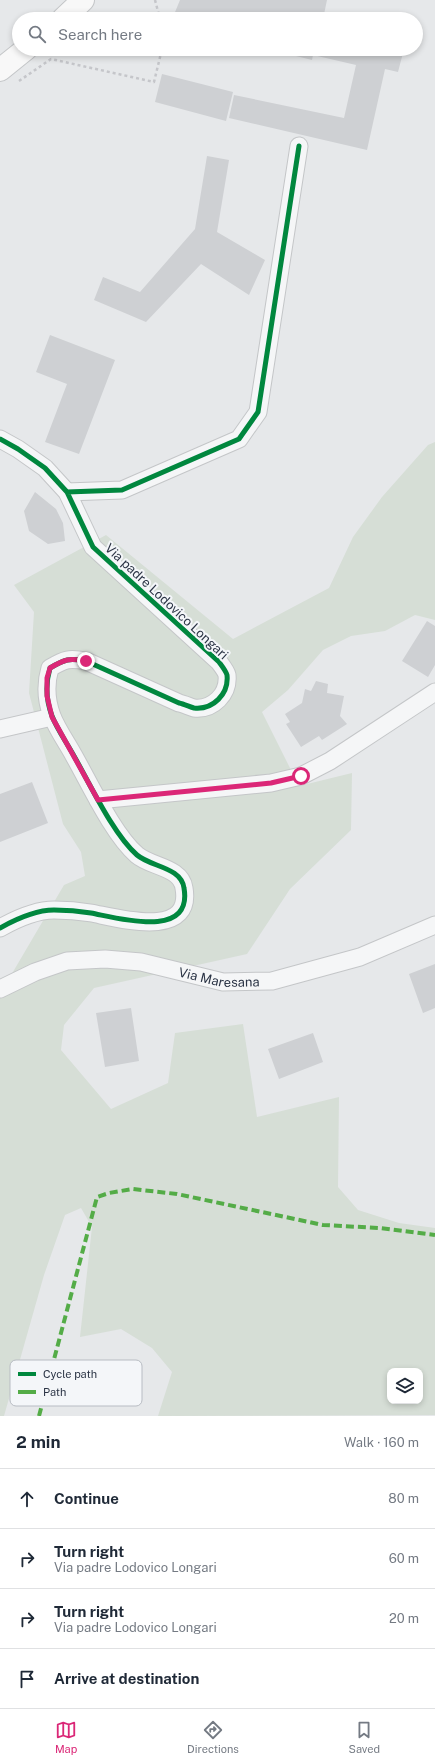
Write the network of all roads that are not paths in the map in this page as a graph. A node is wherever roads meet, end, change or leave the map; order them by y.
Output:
1 (83, 0) edge
2 (70, 12) edge
3 (21, 56) edge
4 (7, 78) edge
5 (299, 146) dead end
6 (0, 440) edge
7 (67, 492) junction
8 (435, 692) edge
9 (52, 717) junction
10 (0, 729) edge
11 (98, 800) junction
12 (435, 925) edge
13 (0, 928) edge
14 (0, 989) edge

1 - 2 street
3 - 4 street
5 - 7 street
6 - 7 street, Via padre Lodovico Longari
7 - 9 street, Via padre Lodovico Longari
8 - 11 street
9 - 10 street
9 - 11 street, Via padre Lodovico Longari
11 - 13 street, Via padre Lodovico Longari
12 - 14 street, Via Maresana

